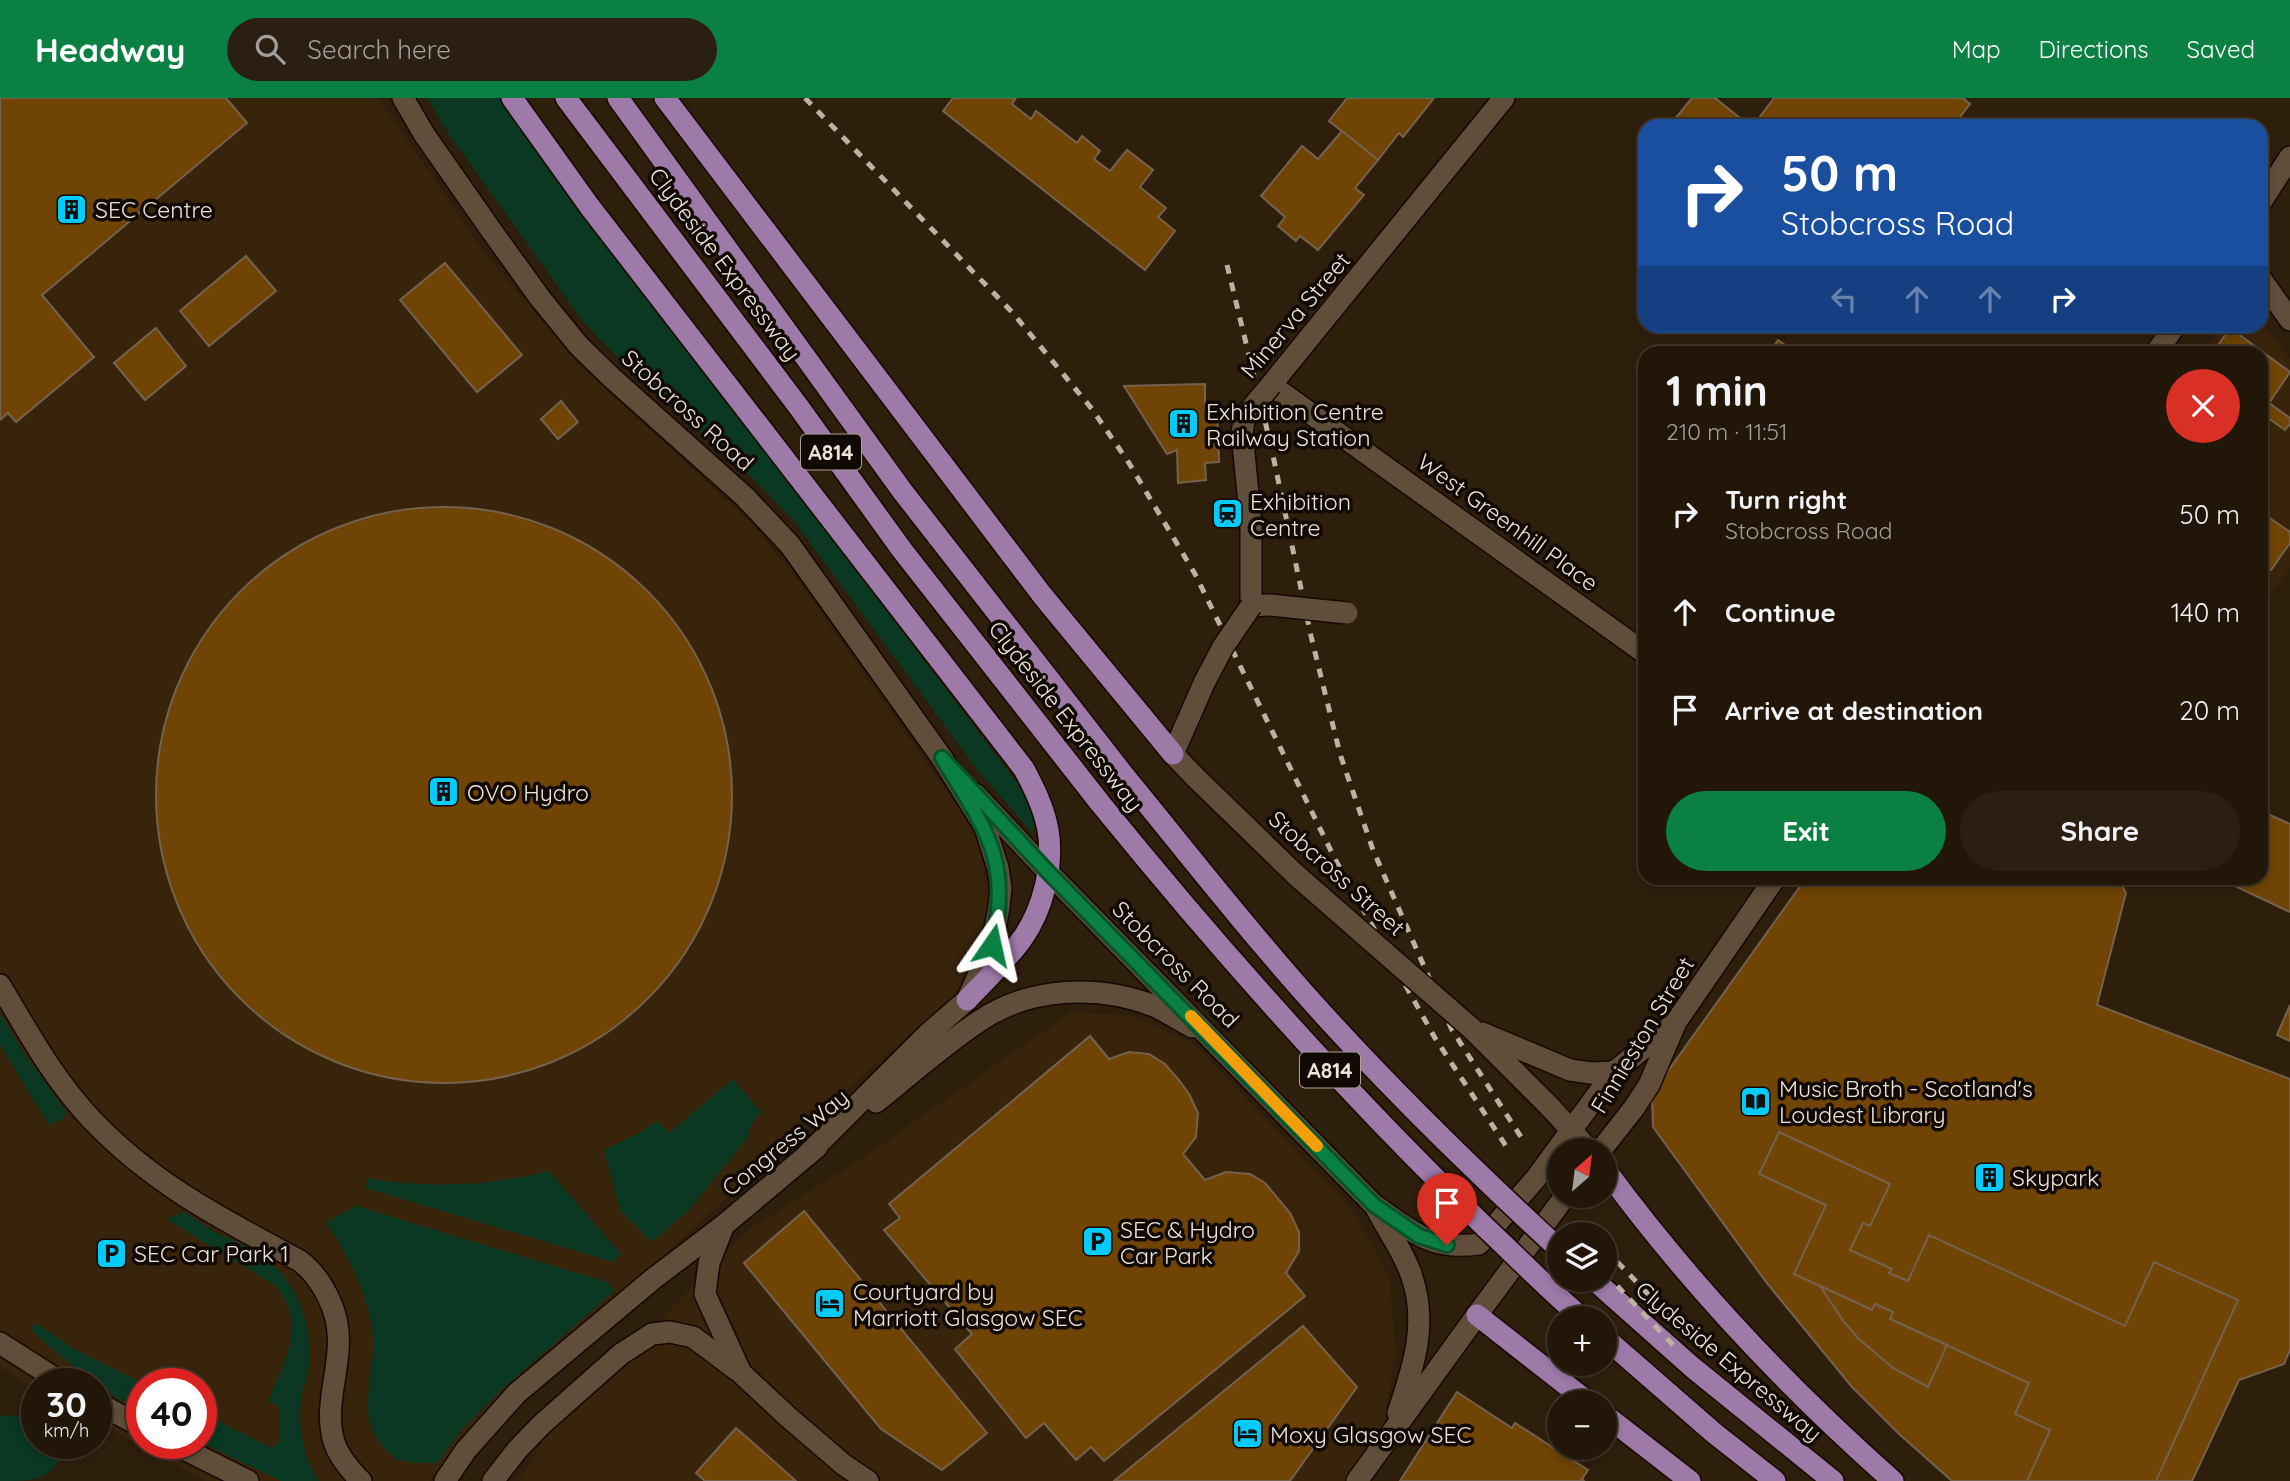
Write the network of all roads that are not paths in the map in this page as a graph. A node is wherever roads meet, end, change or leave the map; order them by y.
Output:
1 (403, 98) edge
2 (512, 98) edge
3 (566, 98) edge
4 (618, 98) edge
5 (665, 98) edge
6 (1504, 98) edge
7 (2290, 157) edge
8 (2268, 191) edge
9 (2268, 289) edge
10 (2290, 320) edge
11 (1270, 385) junction
12 (1261, 606) junction
13 (1350, 614) dead end
14 (1638, 648) edge
15 (1173, 754) junction
16 (942, 758) junction
17 (1048, 872) junction
18 (1770, 885) edge
19 (0, 985) edge
20 (967, 1000) junction
21 (1676, 1022) junction
22 (1471, 1028) junction
23 (1214, 1040) junction
24 (1614, 1072) junction
25 (1570, 1130) junction
26 (1578, 1138) edge
27 (1610, 1138) edge
28 (808, 1154) junction
29 (1617, 1184) edge
30 (1374, 1205) junction
31 (1556, 1208) edge
32 (724, 1225) junction
33 (1547, 1237) edge
34 (1608, 1292) edge
35 (1569, 1306) edge
36 (1476, 1315) junction
37 (0, 1343) edge
38 (1617, 1348) edge
39 (39, 1368) edge
40 (741, 1373) junction
41 (1573, 1390) edge
42 (1617, 1424) edge
43 (1391, 1434) junction
44 (204, 1459) edge
45 (248, 1481) edge
46 (361, 1481) edge
47 (445, 1481) edge
48 (493, 1481) edge
49 (868, 1481) edge
50 (1357, 1481) edge
51 (1690, 1481) edge
52 (1775, 1481) edge
53 (1833, 1481) edge
54 (1893, 1481) edge

1 - 16 street, Stobcross Road
2 - 17 main road
3 - 35 main road, Clydeside Expressway / A814, bridge
4 - 33 main road, Clydeside Expressway / A814, bridge
5 - 15 main road
6 - 11 street, Minerva Street
7 - 8 street
9 - 10 street
11 - 12 street, Minerva Street, bridge
11 - 14 street, West Greenhill Place
12 - 13 street, bridge
12 - 15 street, bridge
15 - 22 street, Stobcross Street, bridge
16 - 17 street, Stobcross Road
16 - 20 street, Stobcross Road
17 - 20 main road
17 - 23 street, Stobcross Road
18 - 21 street, Finnieston Street
19 - 46 street
20 - 28 street, Stobcross Road
21 - 24 street
21 - 27 street, Finnieston Street
22 - 24 street, Stobcross Street
22 - 25 street, Stobcross Street
23 - 28 street, Congress Way
23 - 30 street, Stobcross Road
24 - 25 street
25 - 26 street, Stobcross Street
25 - 30 street
28 - 32 street, Congress Way
29 - 54 main road
30 - 43 street
31 - 36 street
32 - 40 street
32 - 47 street, Congress Way
34 - 53 main road, Clydeside Expressway
36 - 41 main road
36 - 43 street
37 - 39 street
38 - 52 main road
40 - 48 street
40 - 49 street
42 - 51 main road
43 - 50 street
44 - 45 street

